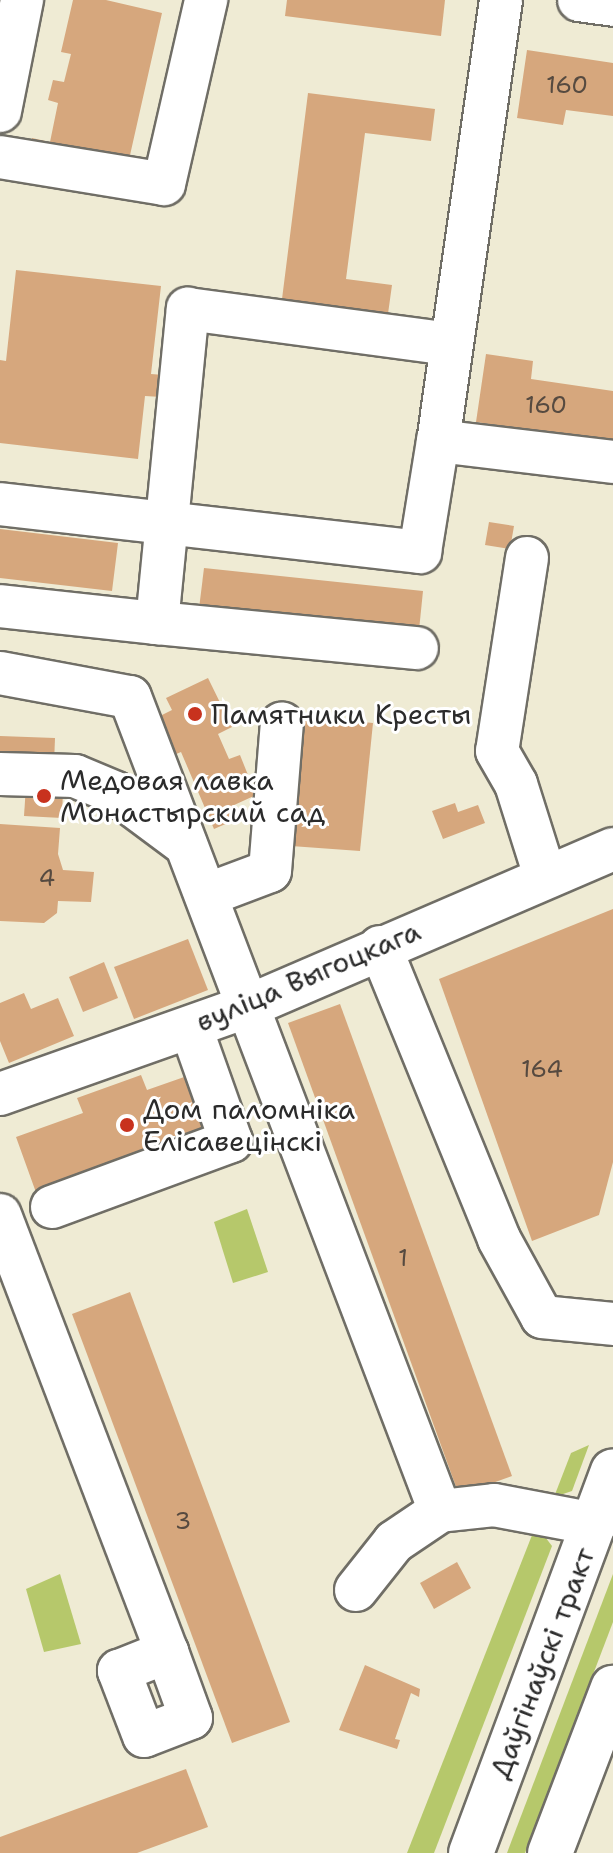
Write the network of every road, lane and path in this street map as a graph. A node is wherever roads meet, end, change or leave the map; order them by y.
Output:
1 (22, 0) edge
2 (206, 0) edge
3 (501, 0) edge
4 (579, 0) edge
5 (613, 5) edge
6 (0, 111) edge
7 (0, 157) edge
8 (449, 344) junction
9 (438, 441) junction
10 (613, 462) edge
11 (0, 504) edge
12 (167, 523) junction
13 (527, 558) dead end
14 (0, 606) edge
15 (157, 623) junction
16 (417, 648) dead end
17 (0, 673) edge
18 (282, 723) dead end
19 (0, 774) edge
20 (186, 845) junction
21 (613, 849) edge
22 (545, 876) junction
23 (209, 894) junction
24 (380, 947) junction
25 (251, 1005) junction
26 (197, 1045) dead end
27 (0, 1094) edge
28 (52, 1207) dead end
29 (0, 1215) edge
30 (613, 1324) edge
31 (613, 1472) edge
32 (440, 1511) junction
33 (595, 1524) junction
34 (356, 1590) dead end
35 (167, 1652) dead end
36 (613, 1688) edge
37 (471, 1853) edge
38 (550, 1853) edge

1 - 6 street
2 - 7 street
3 - 8 street
4 - 5 street
8 - 9 street
8 - 12 street
9 - 10 street
9 - 12 street
11 - 12 street
12 - 15 street
13 - 22 street
14 - 15 street
15 - 16 street
17 - 20 street
18 - 23 street
19 - 20 street
20 - 23 street
21 - 22 street, вуліца Выгоцкага
22 - 24 street, вуліца Выгоцкага
23 - 25 street
24 - 25 street, вуліца Выгоцкага
24 - 30 street
25 - 27 street, вуліца Выгоцкага
25 - 32 street
26 - 28 street
29 - 35 street
31 - 33 main road, Даўгінаўскі тракт
32 - 33 street
32 - 34 street
33 - 37 main road, Даўгінаўскі тракт
36 - 38 main road

